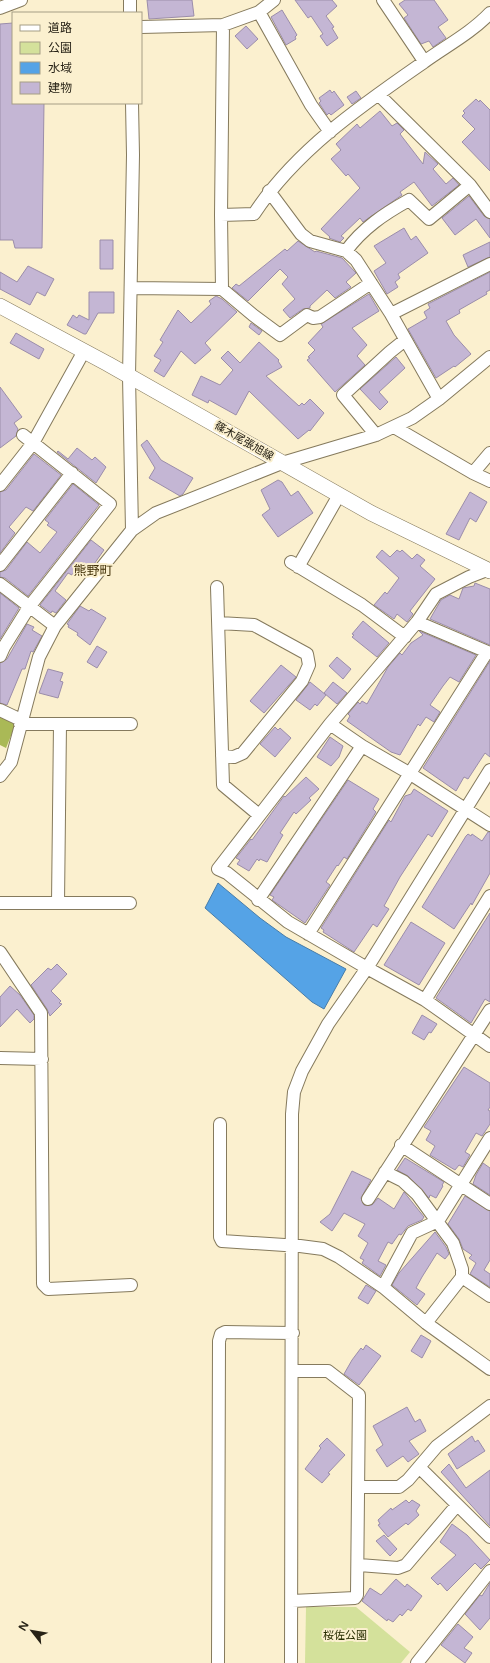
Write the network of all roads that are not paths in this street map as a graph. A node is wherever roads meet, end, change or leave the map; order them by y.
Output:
1 (21, 0) edge
2 (130, 0) edge
3 (274, 0) edge
4 (382, 0) edge
5 (0, 8) edge
6 (130, 12) edge
7 (259, 12) junction
8 (490, 13) edge
9 (223, 25) junction
10 (142, 27) edge
11 (424, 61) junction
12 (378, 95) junction
13 (132, 104) edge
14 (330, 132) junction
15 (470, 185) junction
16 (269, 191) junction
17 (490, 212) edge
18 (221, 215) junction
19 (346, 251) junction
20 (490, 264) edge
21 (371, 283) junction
22 (131, 288) junction
23 (222, 289) junction
24 (0, 306) edge
25 (391, 314) junction
26 (405, 340) junction
27 (84, 350) junction
28 (490, 357) edge
29 (129, 376) junction
30 (439, 399) junction
31 (394, 426) junction
32 (23, 435) dead end
33 (376, 436) junction
34 (33, 443) junction
35 (490, 454) edge
36 (282, 463) junction
37 (72, 473) junction
38 (473, 473) junction
39 (490, 480) edge
40 (0, 485) edge
41 (339, 495) junction
42 (132, 530) junction
43 (0, 565) edge
44 (488, 571) edge
45 (0, 584) edge
46 (217, 587) dead end
47 (29, 607) junction
48 (417, 622) junction
49 (219, 623) junction
50 (55, 626) junction
51 (405, 637) junction
52 (489, 652) edge
53 (0, 656) edge
54 (0, 710) edge
55 (21, 722) junction
56 (60, 724) junction
57 (131, 724) dead end
58 (330, 724) junction
59 (362, 746) junction
60 (222, 756) junction
61 (490, 770) edge
62 (409, 773) junction
63 (0, 776) edge
64 (465, 809) junction
65 (259, 815) junction
66 (490, 825) edge
67 (490, 896) edge
68 (258, 900) junction
69 (0, 903) edge
70 (58, 903) junction
71 (130, 903) dead end
72 (308, 934) junction
73 (0, 952) edge
74 (367, 968) junction
75 (425, 1000) junction
76 (490, 1010) edge
77 (474, 1035) junction
78 (490, 1046) edge
79 (0, 1058) edge
80 (42, 1059) junction
81 (220, 1124) dead end
82 (490, 1138) edge
83 (401, 1145) junction
84 (385, 1172) junction
85 (460, 1185) junction
86 (368, 1199) dead end
87 (490, 1204) edge
88 (436, 1222) junction
89 (293, 1245) junction
90 (462, 1277) junction
91 (131, 1285) dead end
92 (383, 1287) junction
93 (490, 1296) edge
94 (426, 1323) junction
95 (293, 1333) junction
96 (490, 1369) edge
97 (293, 1371) junction
98 (490, 1406) edge
99 (418, 1467) junction
100 (358, 1487) junction
101 (457, 1505) junction
102 (490, 1537) edge
103 (359, 1565) junction
104 (490, 1571) edge
105 (292, 1600) junction
106 (218, 1663) edge
107 (291, 1663) edge
108 (417, 1663) edge

1 - 5 street
2 - 6 street
3 - 7 street
4 - 11 street
7 - 9 street
7 - 14 street
8 - 11 street
9 - 10 street
9 - 18 street
11 - 12 street
12 - 14 street
12 - 15 street
13 - 22 street
14 - 16 street
15 - 17 street
15 - 19 street
16 - 18 street
16 - 19 street
18 - 23 street
19 - 21 street
20 - 25 street
21 - 23 street
21 - 25 street
22 - 23 street
22 - 29 street
24 - 27 main road, 篠木尾張旭線
25 - 26 street
26 - 30 street
26 - 33 street
27 - 29 main road, 篠木尾張旭線
27 - 34 street
28 - 30 street
29 - 36 main road, 篠木尾張旭線
29 - 42 street
30 - 31 street
31 - 33 street
31 - 38 street
32 - 34 street
33 - 36 street
34 - 37 street
34 - 40 street
35 - 38 street
36 - 41 main road, 篠木尾張旭線
36 - 42 street
37 - 43 street
37 - 47 street
38 - 39 street
41 - 44 main road, 篠木尾張旭線
41 - 51 street
42 - 50 street
44 - 48 street
45 - 47 street
46 - 49 street
47 - 50 street
47 - 53 street
48 - 51 street
48 - 52 street
49 - 60 street
49 - 60 street
50 - 55 street
51 - 58 street
52 - 62 street
54 - 55 street
55 - 56 street
55 - 63 street
56 - 57 street
56 - 70 street
58 - 59 street
58 - 65 street
59 - 62 street
59 - 68 street
60 - 65 street
61 - 64 street
62 - 64 street
62 - 72 street
64 - 66 street
64 - 74 street
65 - 68 street
67 - 75 street
68 - 72 street
69 - 70 street
70 - 71 street
72 - 74 street
73 - 80 street
74 - 75 street
74 - 89 street
75 - 77 street
76 - 77 street
77 - 78 street
77 - 83 street
79 - 80 street
80 - 91 street
81 - 89 street
82 - 85 street
83 - 84 street
83 - 85 street
84 - 86 street
84 - 88 street
85 - 87 street
85 - 88 street
88 - 90 street
88 - 92 street
89 - 92 street
89 - 95 street
90 - 93 street
90 - 94 street
92 - 94 street
94 - 96 street
95 - 97 street
95 - 106 street
97 - 100 street
97 - 105 street
98 - 99 street
99 - 100 street
99 - 101 street
100 - 103 street
101 - 102 street
101 - 103 street
103 - 105 street
104 - 108 street
105 - 107 street

